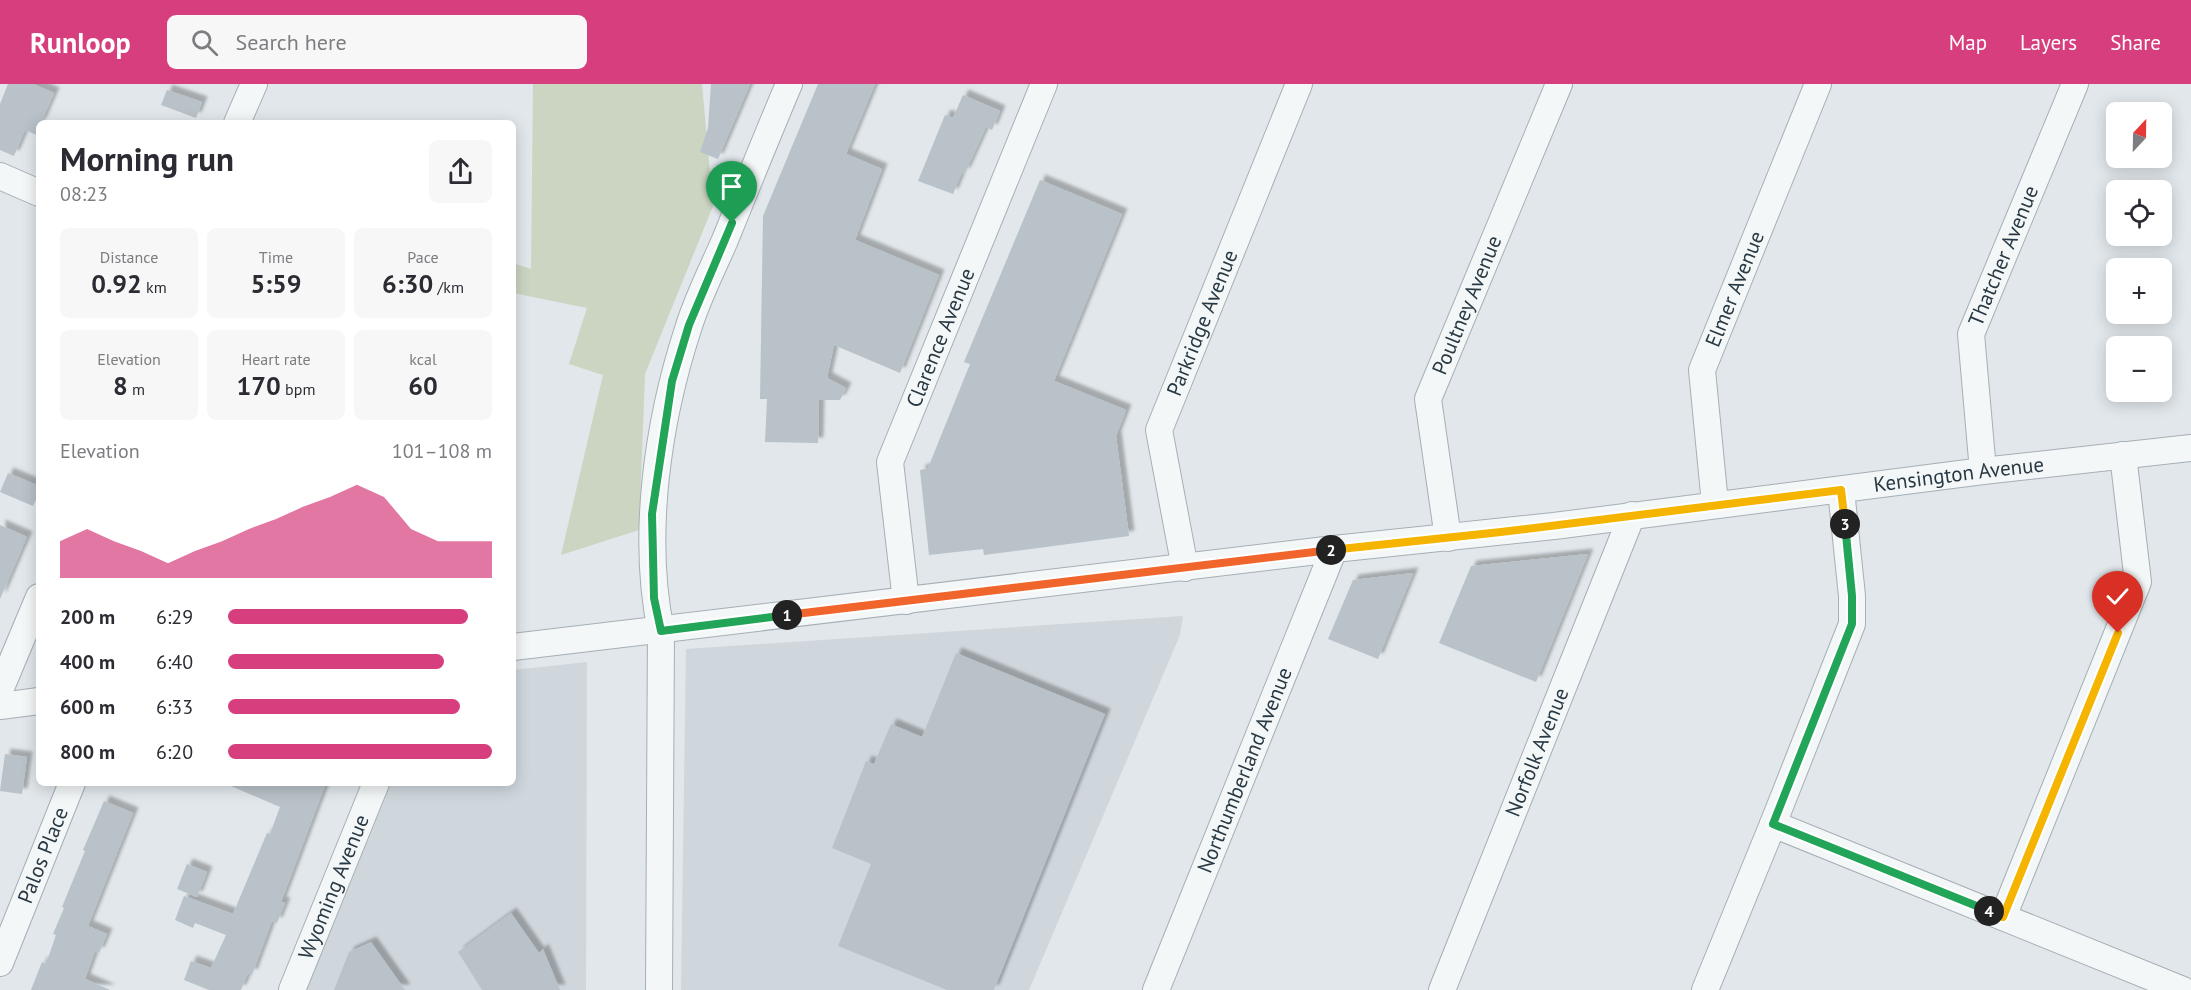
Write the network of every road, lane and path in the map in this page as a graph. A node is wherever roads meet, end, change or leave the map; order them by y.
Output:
1 (254, 84) edge
2 (789, 84) edge
3 (1044, 84) edge
4 (1299, 84) edge
5 (1559, 84) edge
6 (1818, 84) edge
7 (2075, 84) edge
8 (238, 120) edge
9 (0, 176) edge
10 (36, 192) edge
11 (2191, 448) edge
12 (2123, 455) junction
13 (1983, 471) junction
14 (1841, 490) junction
15 (1715, 504) junction
16 (1632, 515) junction
17 (1448, 538) junction
18 (1334, 549) junction
19 (1185, 568) junction
20 (906, 601) junction
21 (36, 604) edge
22 (661, 631) junction
23 (516, 647) edge
24 (0, 690) edge
25 (36, 701) edge
26 (0, 706) edge
27 (71, 786) edge
28 (375, 786) edge
29 (1773, 824) junction
30 (2003, 917) junction
31 (0, 963) edge
32 (292, 990) edge
33 (659, 990) edge
34 (1156, 990) edge
35 (1442, 990) edge
36 (1705, 990) edge
37 (2183, 990) edge

1 - 8 street
2 - 22 street
3 - 20 street, Clarence Avenue
4 - 19 street, Parkridge Avenue
5 - 17 street, Poultney Avenue
6 - 15 street, Elmer Avenue
7 - 13 street, Thatcher Avenue
9 - 10 street
11 - 12 street, Kensington Avenue
12 - 13 street, Kensington Avenue
12 - 30 street
13 - 14 street, Kensington Avenue
14 - 15 street, Kensington Avenue
14 - 29 street
15 - 16 street, Kensington Avenue
16 - 17 street, Kensington Avenue
16 - 35 street, Norfolk Avenue
17 - 18 street, Kensington Avenue
18 - 19 street, Kensington Avenue
18 - 34 street, Northumberland Avenue
19 - 20 street, Kensington Avenue
20 - 22 street, Kensington Avenue
21 - 24 street
22 - 23 street, Kensington Avenue
22 - 33 street
25 - 26 street
27 - 31 street, Palos Place
28 - 32 street, Wyoming Avenue
29 - 30 street
29 - 36 street
30 - 37 street

